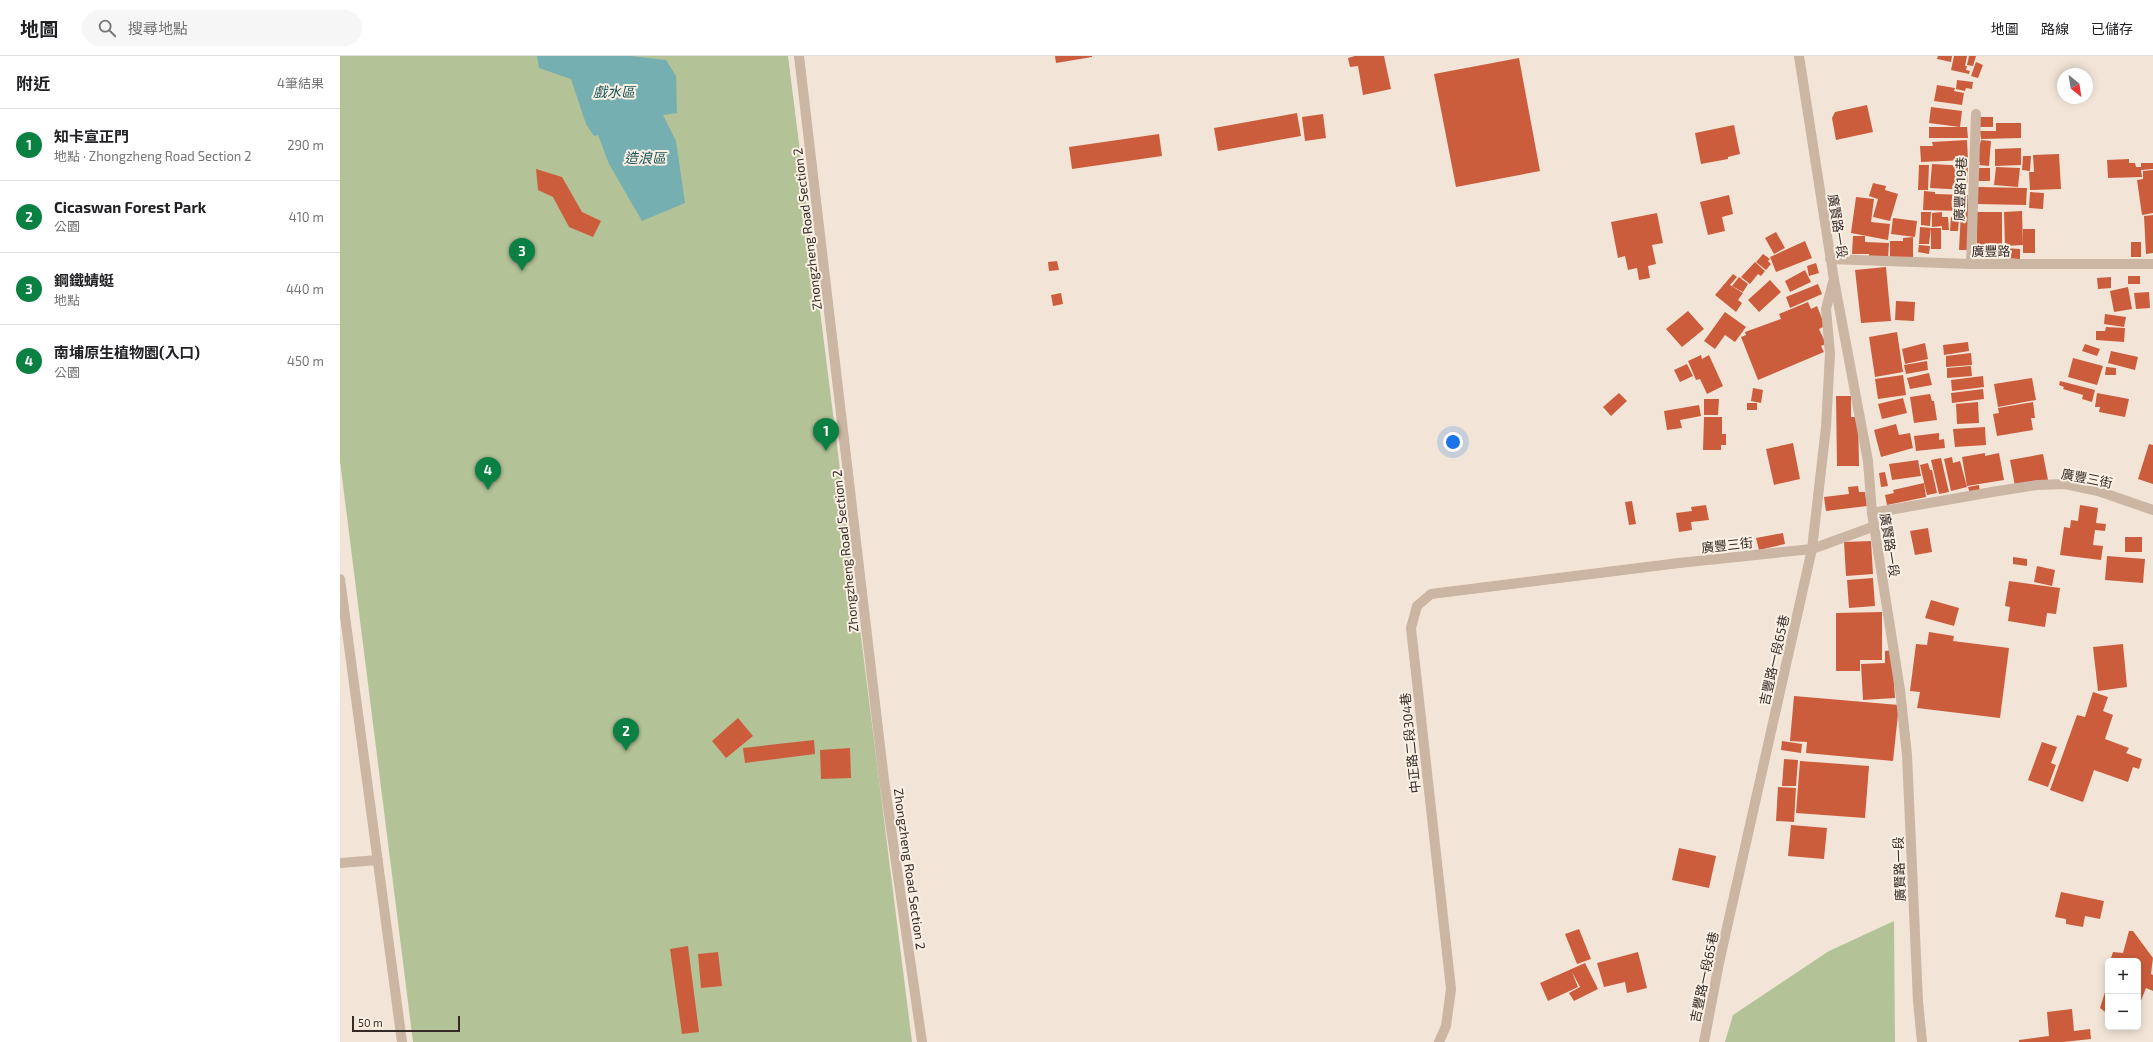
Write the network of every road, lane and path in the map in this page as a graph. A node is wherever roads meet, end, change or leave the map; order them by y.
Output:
1 (799, 56) edge
2 (1799, 56) edge
3 (1976, 114) dead end
4 (1830, 259) junction
5 (1971, 264) junction
6 (2153, 264) edge
7 (1834, 280) junction
8 (2153, 510) edge
9 (1872, 513) junction
10 (1875, 526) junction
11 (1812, 549) junction
12 (1577, 576) joint
13 (340, 579) edge
14 (378, 860) junction
15 (340, 863) edge
16 (402, 1042) edge
17 (922, 1042) edge
18 (1439, 1042) edge
19 (1704, 1042) edge
20 (1922, 1042) edge

1 - 17 street, Zhongzheng Road Section 2
2 - 4 street, 廣賢路一段
3 - 5 street, 廣豐路19巷
4 - 5 street, 廣豐路
4 - 7 street, 廣賢路一段
5 - 6 street, 廣豐路
7 - 9 street, 廣賢路一段
7 - 11 street, 吉豐路一段65巷
8 - 9 street, 廣豐三街
9 - 10 street, 廣賢路一段
10 - 11 street, 廣豐三街
10 - 20 street, 廣賢路一段
11 - 12 street, 廣豐三街
11 - 19 street, 吉豐路一段65巷
12 - 18 street, 中正路二段304巷
13 - 14 street
14 - 15 street
14 - 16 street

